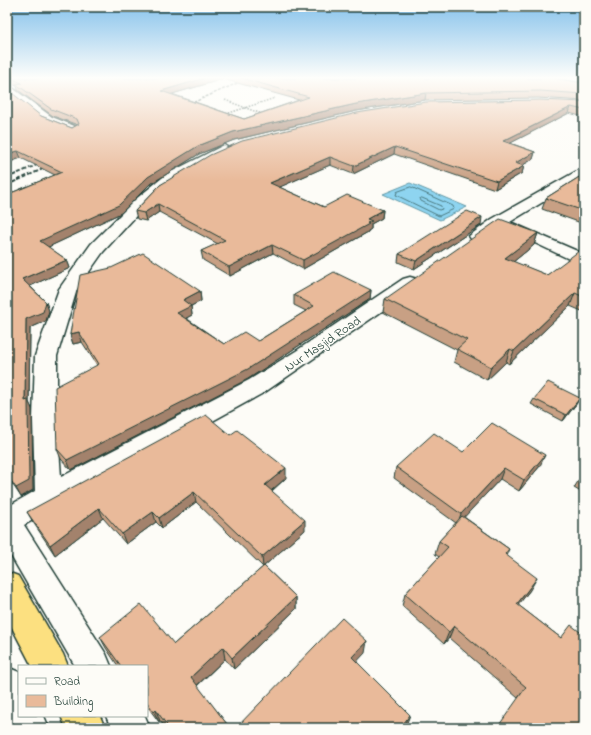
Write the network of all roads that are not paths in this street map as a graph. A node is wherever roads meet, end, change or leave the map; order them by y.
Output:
1 (39, 112) edge
2 (74, 130) edge
3 (238, 144) edge
4 (584, 171) edge
5 (498, 222) junction
6 (460, 248) edge
7 (584, 261) edge
8 (427, 271) edge
9 (49, 497) junction
10 (7, 522) edge
11 (7, 587) edge
12 (50, 665) edge
13 (93, 665) edge
14 (7, 686) edge
15 (18, 705) edge
16 (24, 717) edge
17 (80, 717) edge
18 (125, 717) edge
19 (30, 728) edge
20 (86, 728) edge
21 (131, 728) edge

1 - 2 street
3 - 9 street
4 - 5 street
5 - 6 street
5 - 7 street
8 - 9 street, Nur Masjid Road
9 - 10 street, Nur Masjid Road
10 - 13 street
11 - 12 highway
14 - 15 street
16 - 19 street
17 - 20 highway
18 - 21 street

